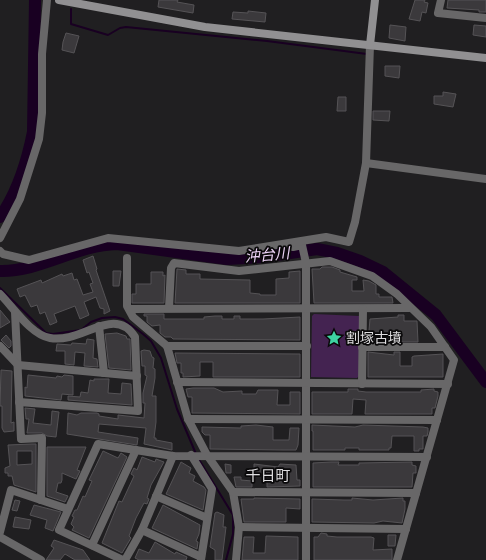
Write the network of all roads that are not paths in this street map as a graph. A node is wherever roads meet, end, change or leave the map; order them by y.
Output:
1 (48, 0) edge
2 (59, 0) edge
3 (375, 0) edge
4 (441, 0) edge
5 (486, 18) edge
6 (370, 45) junction
7 (486, 58) edge
8 (366, 163) junction
9 (486, 178) edge
10 (0, 238) edge
11 (0, 251) edge
12 (239, 251) junction
13 (127, 258) dead end
14 (305, 260) junction
15 (0, 294) edge
16 (169, 308) junction
17 (409, 308) junction
18 (130, 309) junction
19 (307, 309) junction
20 (363, 309) junction
21 (15, 312) junction
22 (133, 317) junction
23 (99, 326) junction
24 (126, 327) junction
25 (0, 346) edge
26 (167, 346) junction
27 (307, 346) junction
28 (362, 347) junction
29 (445, 347) junction
30 (18, 365) junction
31 (104, 373) junction
32 (137, 376) junction
33 (177, 382) junction
34 (306, 383) junction
35 (362, 384) junction
36 (448, 384) junction
37 (20, 402) junction
38 (188, 419) junction
39 (306, 419) junction
40 (438, 420) junction
41 (136, 450) junction
42 (191, 455) junction
43 (207, 455) junction
44 (173, 456) junction
45 (305, 456) junction
46 (427, 457) junction
47 (233, 492) junction
48 (305, 492) junction
49 (416, 493) junction
50 (156, 496) junction
51 (41, 500) junction
52 (68, 509) junction
53 (207, 518) junction
54 (239, 527) junction
55 (306, 528) junction
56 (406, 529) junction
57 (142, 530) junction
58 (0, 532) edge
59 (0, 537) edge
60 (92, 545) junction
61 (201, 558) edge
62 (41, 560) edge
63 (124, 560) edge
64 (236, 560) edge
65 (306, 560) edge
66 (397, 560) edge

1 - 10 street
2 - 6 street
3 - 6 street
4 - 5 street
6 - 7 street
6 - 8 street
8 - 9 street
8 - 12 street
11 - 12 street
12 - 14 street
13 - 18 street
14 - 16 street
14 - 17 street
14 - 19 street
15 - 21 street
16 - 18 street
16 - 19 street
17 - 20 street
17 - 29 street
18 - 22 street
19 - 20 street
19 - 27 street
20 - 28 street
21 - 23 street
21 - 30 street
22 - 24 street
22 - 26 street
23 - 24 street
23 - 31 street
24 - 32 street
25 - 30 street
26 - 27 street
26 - 33 street
27 - 34 street
28 - 29 street
28 - 35 street
29 - 36 street
30 - 31 street
30 - 37 street
31 - 32 street
32 - 37 street
33 - 34 street
33 - 38 street
34 - 35 street
34 - 39 street
35 - 36 street
36 - 40 street
37 - 51 street
38 - 39 street
38 - 43 street
39 - 40 street
39 - 45 street
40 - 46 street
41 - 44 street
41 - 52 street
41 - 60 street
42 - 43 street
42 - 44 street
42 - 53 street
43 - 45 street
43 - 47 street
44 - 50 street
45 - 46 street
45 - 48 street
46 - 49 street
47 - 48 street
47 - 54 street
48 - 49 street
48 - 55 street
49 - 56 street
50 - 53 street
50 - 57 street
51 - 52 street
51 - 58 street
52 - 60 street
53 - 61 street
54 - 55 street
54 - 64 street
55 - 56 street
55 - 65 street
56 - 66 street
57 - 61 street
57 - 63 street
59 - 62 street
60 - 63 street

